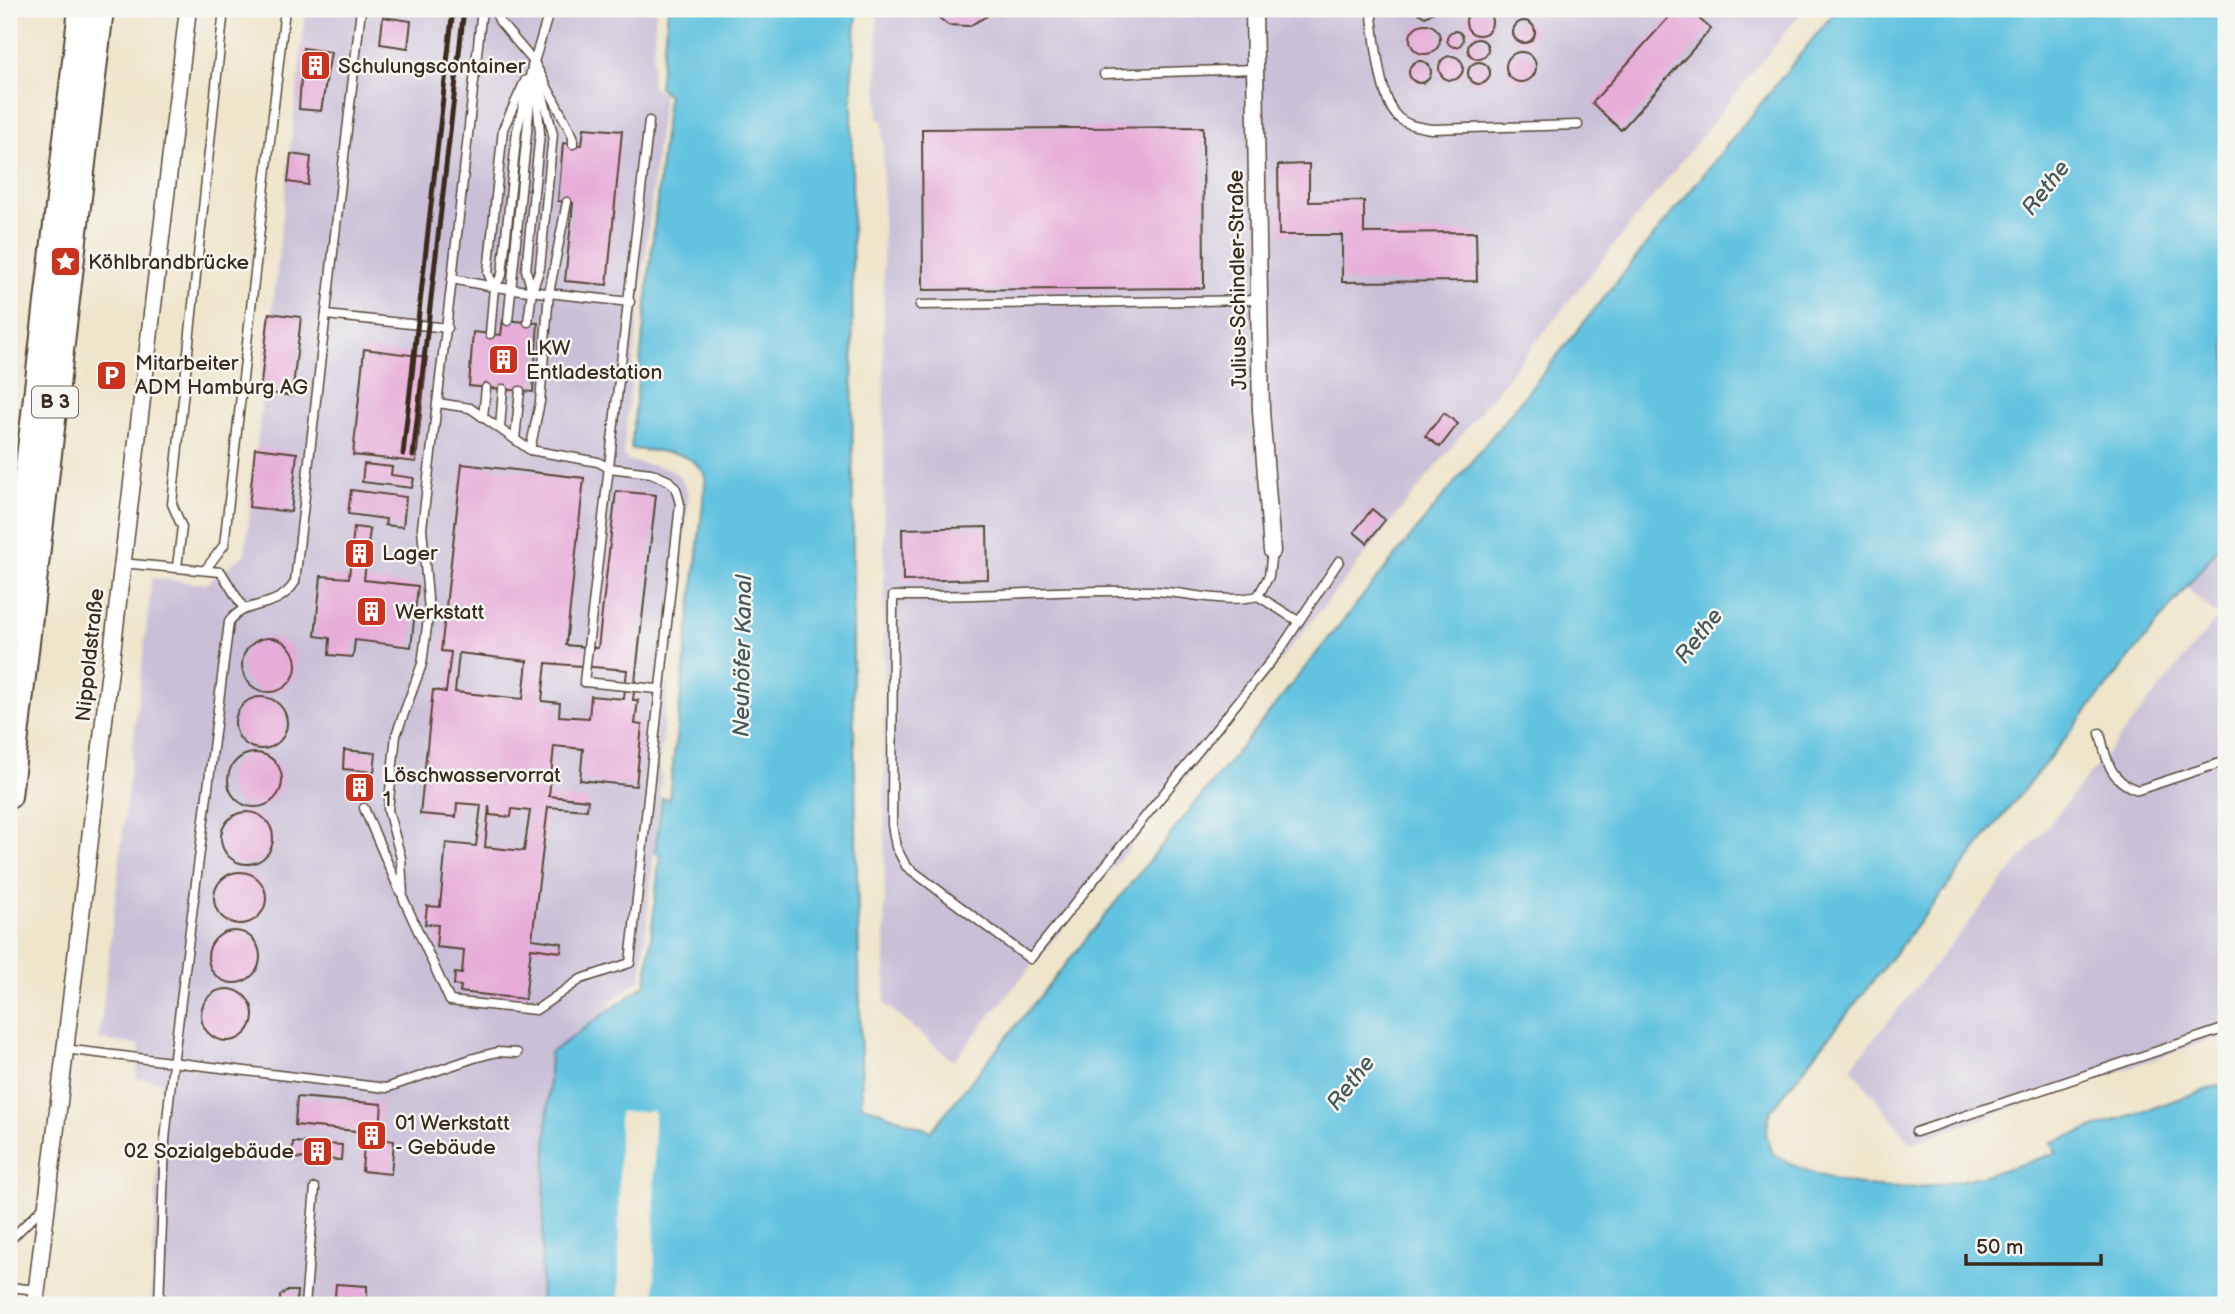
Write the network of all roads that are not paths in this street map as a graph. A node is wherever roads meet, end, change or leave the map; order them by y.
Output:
1 (81, 9) edge
2 (101, 9) edge
3 (188, 9) edge
4 (224, 9) edge
5 (285, 9) edge
6 (360, 9) edge
7 (482, 9) edge
8 (494, 9) edge
9 (550, 9) edge
10 (1254, 9) edge
11 (1371, 9) edge
12 (534, 62) junction
13 (1255, 69) junction
14 (1104, 74) dead end
15 (649, 121) dead end
16 (1578, 125) dead end
17 (573, 140) dead end
18 (567, 202) dead end
19 (452, 279) junction
20 (494, 287) junction
21 (511, 289) junction
22 (532, 291) junction
23 (549, 293) junction
24 (1259, 300) junction
25 (630, 302) junction
26 (920, 305) dead end
27 (326, 315) junction
28 (508, 321) dead end
29 (528, 322) dead end
30 (448, 328) junction
31 (490, 334) dead end
32 (486, 388) dead end
33 (503, 389) dead end
34 (520, 391) dead end
35 (438, 403) junction
36 (484, 417) junction
37 (500, 428) junction
38 (515, 439) junction
39 (530, 450) junction
40 (609, 468) junction
41 (1272, 551) joint
42 (1339, 561) dead end
43 (121, 563) junction
44 (177, 567) junction
45 (205, 570) junction
46 (1258, 596) junction
47 (244, 609) junction
48 (1298, 621) junction
49 (9, 630) edge
50 (657, 689) junction
51 (2100, 733) dead end
52 (2226, 761) edge
53 (9, 796) edge
54 (364, 808) dead end
55 (403, 898) junction
56 (2226, 1028) edge
57 (64, 1049) junction
58 (517, 1053) dead end
59 (173, 1062) junction
60 (1916, 1132) dead end
61 (315, 1188) dead end
62 (46, 1203) junction
63 (9, 1241) edge
64 (9, 1287) edge
65 (36, 1298) edge
66 (159, 1305) edge
67 (305, 1305) edge

1 - 49 main road, B 3
2 - 53 main road, B 3
3 - 43 street, Nippoldstraße
4 - 44 lane
5 - 45 lane
6 - 27 lane
7 - 19 lane
8 - 12 lane
9 - 12 lane
10 - 13 street, Julius-Schindler-Straße
11 - 16 lane
12 - 17 lane
12 - 20 lane
12 - 20 lane
12 - 21 lane
12 - 22 lane
12 - 22 lane
13 - 14 lane
13 - 24 street, Julius-Schindler-Straße
15 - 25 lane
18 - 23 lane
19 - 20 lane
19 - 30 lane
20 - 21 lane
20 - 31 lane
21 - 22 lane
21 - 28 lane
22 - 23 lane
22 - 29 lane
23 - 25 lane
23 - 39 lane
24 - 26 lane
24 - 41 street, Julius-Schindler-Straße
25 - 40 lane
27 - 30 lane
27 - 47 lane
30 - 35 lane
32 - 36 lane
33 - 37 lane
34 - 38 lane
35 - 36 lane
35 - 55 lane
36 - 37 lane
37 - 38 lane
38 - 39 lane
39 - 40 lane
40 - 50 lane
40 - 50 lane
41 - 46 lane
42 - 48 lane
43 - 44 lane
43 - 57 street, Nippoldstraße
44 - 45 lane
45 - 47 lane
46 - 48 lane
46 - 48 lane
47 - 59 lane
50 - 55 lane
51 - 52 lane
54 - 55 lane
56 - 60 lane
57 - 59 lane
57 - 62 street, Nippoldstraße
58 - 59 lane
59 - 66 lane
61 - 67 lane
62 - 63 lane
62 - 65 street, Nippoldstraße
64 - 65 lane

